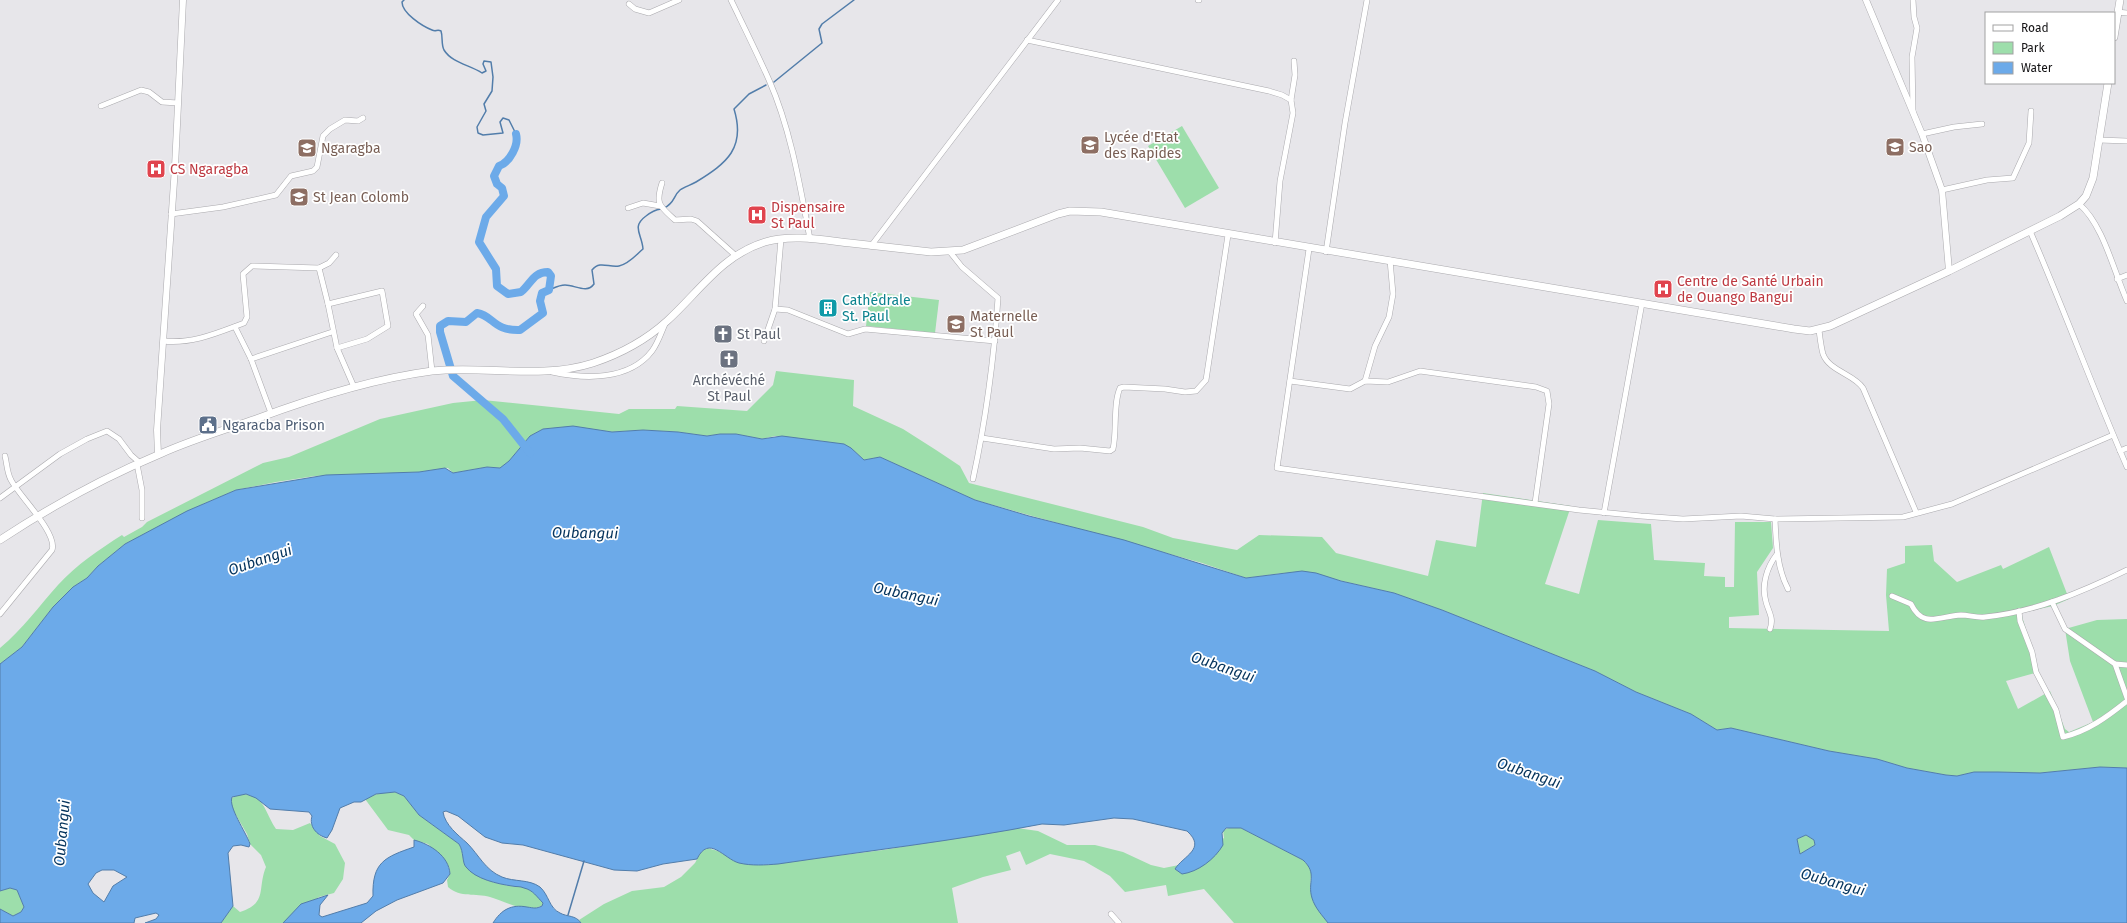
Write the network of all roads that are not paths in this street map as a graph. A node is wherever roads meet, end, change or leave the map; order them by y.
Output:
1 (183, 0) edge
2 (679, 0) edge
3 (732, 0) edge
4 (1058, 0) edge
5 (1367, 0) edge
6 (1866, 0) edge
7 (1913, 0) edge
8 (2120, 0) edge
9 (629, 4) dead end
10 (2118, 12) junction
11 (2127, 13) edge
12 (2115, 31) edge
13 (1028, 40) junction
14 (1294, 61) dead end
15 (2108, 84) edge
16 (1292, 100) junction
17 (178, 103) junction
18 (101, 106) dead end
19 (2032, 111) dead end
20 (1913, 113) junction
21 (363, 118) dead end
22 (1982, 124) dead end
23 (1922, 134) junction
24 (2099, 140) junction
25 (2127, 141) edge
26 (662, 183) dead end
27 (1942, 190) junction
28 (2079, 204) junction
29 (660, 206) junction
30 (628, 208) dead end
31 (171, 214) junction
32 (2030, 231) junction
33 (1228, 235) junction
34 (781, 239) junction
35 (810, 239) junction
36 (1275, 243) junction
37 (871, 246) junction
38 (1309, 249) junction
39 (950, 252) junction
40 (1326, 252) junction
41 (336, 255) dead end
42 (735, 255) junction
43 (1390, 260) junction
44 (319, 268) junction
45 (1949, 271) junction
46 (2127, 275) edge
47 (2117, 279) junction
48 (2127, 301) edge
49 (1642, 303) junction
50 (328, 304) junction
51 (423, 306) dead end
52 (775, 309) junction
53 (666, 322) junction
54 (235, 327) junction
55 (1819, 330) junction
56 (332, 332) junction
57 (163, 340) junction
58 (764, 341) dead end
59 (995, 341) junction
60 (337, 348) junction
61 (251, 359) junction
62 (434, 371) junction
63 (549, 372) junction
64 (1290, 381) junction
65 (1365, 381) junction
66 (354, 387) junction
67 (271, 413) junction
68 (2113, 435) junction
69 (982, 438) junction
70 (2127, 448) edge
71 (2120, 451) junction
72 (158, 454) junction
73 (5, 456) dead end
74 (139, 463) junction
75 (2127, 467) edge
76 (974, 479) dead end
77 (15, 486) junction
78 (0, 498) edge
79 (1535, 503) junction
80 (1916, 512) junction
81 (1604, 513) junction
82 (39, 516) junction
83 (142, 518) dead end
84 (1775, 519) junction
85 (0, 540) edge
86 (1777, 554) junction
87 (2127, 570) edge
88 (1788, 589) dead end
89 (1892, 596) dead end
90 (2052, 602) junction
91 (2019, 611) junction
92 (0, 614) edge
93 (1770, 629) dead end
94 (2115, 664) junction
95 (2127, 665) edge
96 (2127, 698) edge
97 (2127, 701) edge
98 (1111, 914) dead end
99 (1119, 923) edge

1 - 17 street
2 - 9 street
3 - 35 street
4 - 13 street
5 - 40 street
6 - 20 street
7 - 20 street
8 - 10 main road
10 - 11 street
10 - 12 main road
13 - 16 street
13 - 37 street
14 - 16 street
15 - 24 main road
16 - 36 street
17 - 18 street
17 - 31 street
19 - 27 street
20 - 23 street
21 - 31 street
22 - 23 street
23 - 27 street
24 - 25 street
24 - 28 main road
26 - 29 street
27 - 45 street
28 - 32 main road
28 - 47 street
29 - 30 street
29 - 42 street
31 - 57 street
32 - 45 main road
32 - 68 street
33 - 36 main road
33 - 39 main road
33 - 69 street
34 - 35 main road
34 - 42 main road
34 - 52 street
35 - 37 main road
36 - 38 main road
37 - 39 main road
38 - 40 main road
38 - 64 street
39 - 59 street
40 - 43 main road
41 - 44 street
42 - 53 main road
43 - 49 main road
43 - 65 street
44 - 50 street
44 - 54 street
45 - 55 main road
46 - 47 street
47 - 48 street
49 - 55 main road
49 - 81 street
50 - 56 street
50 - 60 street
51 - 62 street
52 - 58 street
52 - 59 street
53 - 63 main road
53 - 63 street
54 - 57 street
54 - 61 street
55 - 80 street
56 - 60 street
56 - 61 street
57 - 72 street
59 - 69 street
60 - 66 street
61 - 67 street
62 - 63 main road
62 - 66 main road
64 - 65 street
64 - 79 street
65 - 79 street
66 - 67 main road
67 - 72 main road
68 - 71 street
68 - 80 street
69 - 76 street
70 - 71 street
71 - 75 street
72 - 74 main road
73 - 77 street
74 - 77 street
74 - 82 main road
74 - 83 street
77 - 78 street
77 - 82 street
79 - 81 street
80 - 84 street
81 - 84 street
82 - 85 main road
82 - 92 street
84 - 86 street
86 - 88 street
86 - 93 street
87 - 90 street
89 - 91 street
90 - 91 street
90 - 94 street
91 - 97 street
94 - 95 street
94 - 96 street
98 - 99 street

